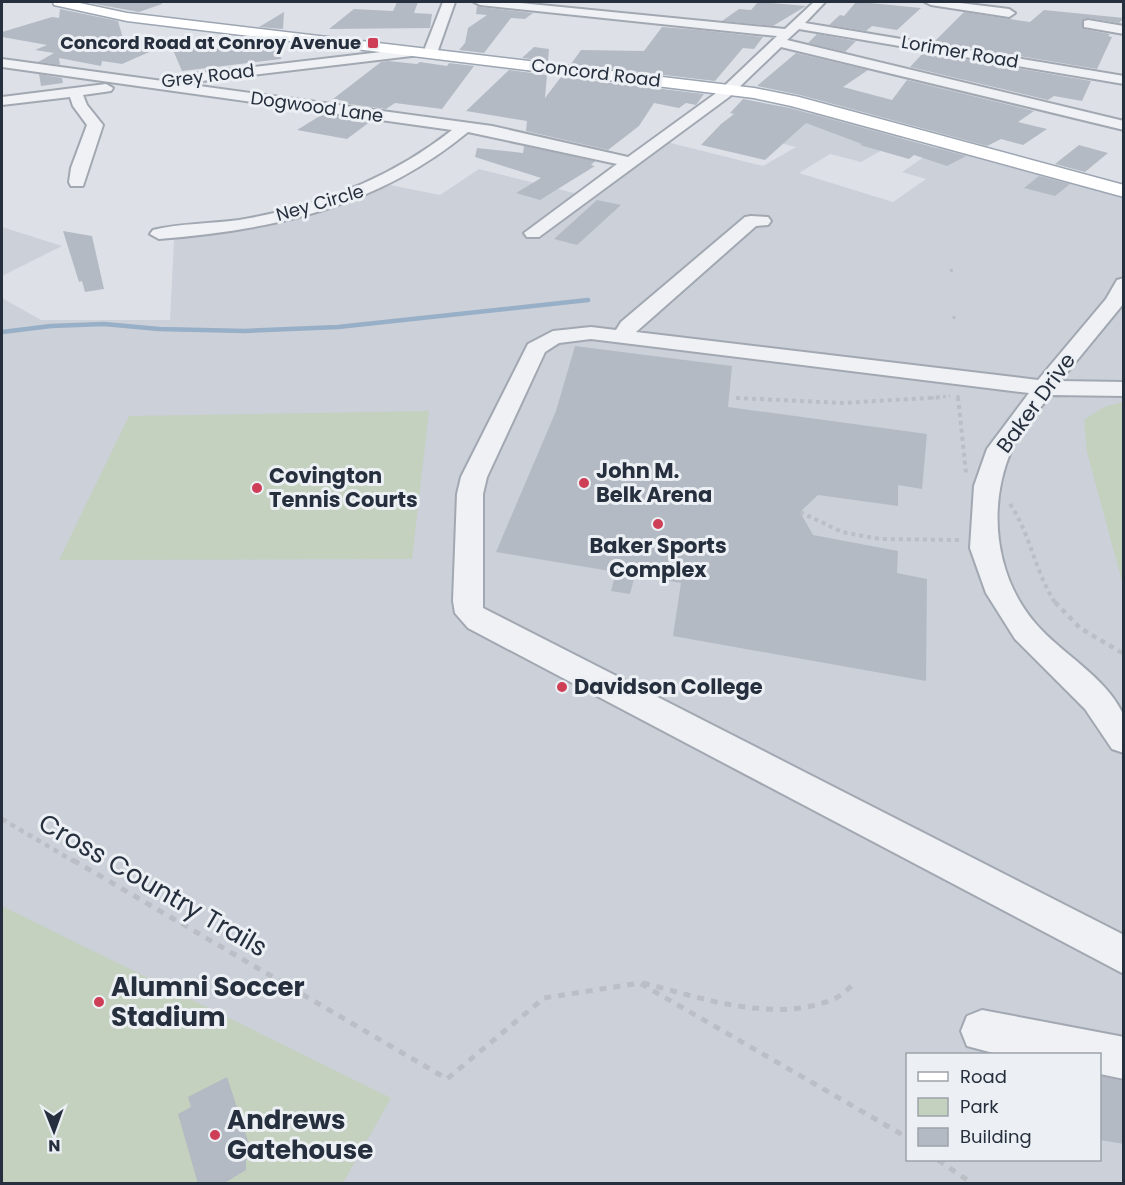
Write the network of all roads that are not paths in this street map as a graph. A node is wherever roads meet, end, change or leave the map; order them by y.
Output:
1 (59, 2) edge
2 (449, 2) edge
3 (480, 2) edge
4 (820, 2) edge
5 (931, 2) edge
6 (1020, 2) edge
7 (1088, 24) dead end
8 (1124, 30) edge
9 (787, 33) junction
10 (423, 52) junction
11 (2, 63) edge
12 (1124, 80) edge
13 (143, 84) junction
14 (728, 89) junction
15 (75, 92) junction
16 (2, 101) edge
17 (1124, 126) edge
18 (464, 128) junction
19 (630, 162) junction
20 (77, 182) dead end
21 (1124, 191) edge
22 (762, 221) dead end
23 (533, 233) dead end
24 (159, 234) dead end
25 (1124, 284) edge
26 (622, 337) junction
27 (1046, 388) junction
28 (1124, 389) edge
29 (1124, 740) edge
30 (1124, 955) edge
31 (982, 1031) dead end
32 (1098, 1053) edge
33 (1101, 1054) edge
34 (1124, 1058) edge

1 - 10 main road, Concord Road
2 - 10 street
3 - 9 street, Lorimer Road
4 - 9 street
5 - 6 street
7 - 8 street
9 - 12 street, Lorimer Road
9 - 14 street
9 - 17 street
10 - 13 street, Grey Road
10 - 14 main road, Concord Road
11 - 13 street, Dogwood Lane
13 - 15 street, Grey Road
13 - 18 street, Dogwood Lane
14 - 19 street
14 - 21 main road, Concord Road
15 - 16 street, Grey Road
15 - 20 street
18 - 19 street, Dogwood Lane
18 - 24 street, Ney Circle
19 - 23 street
22 - 26 street
25 - 27 street, Baker Drive
26 - 27 street
26 - 30 street
27 - 28 street
27 - 29 street, Baker Drive
31 - 32 street
33 - 34 street

